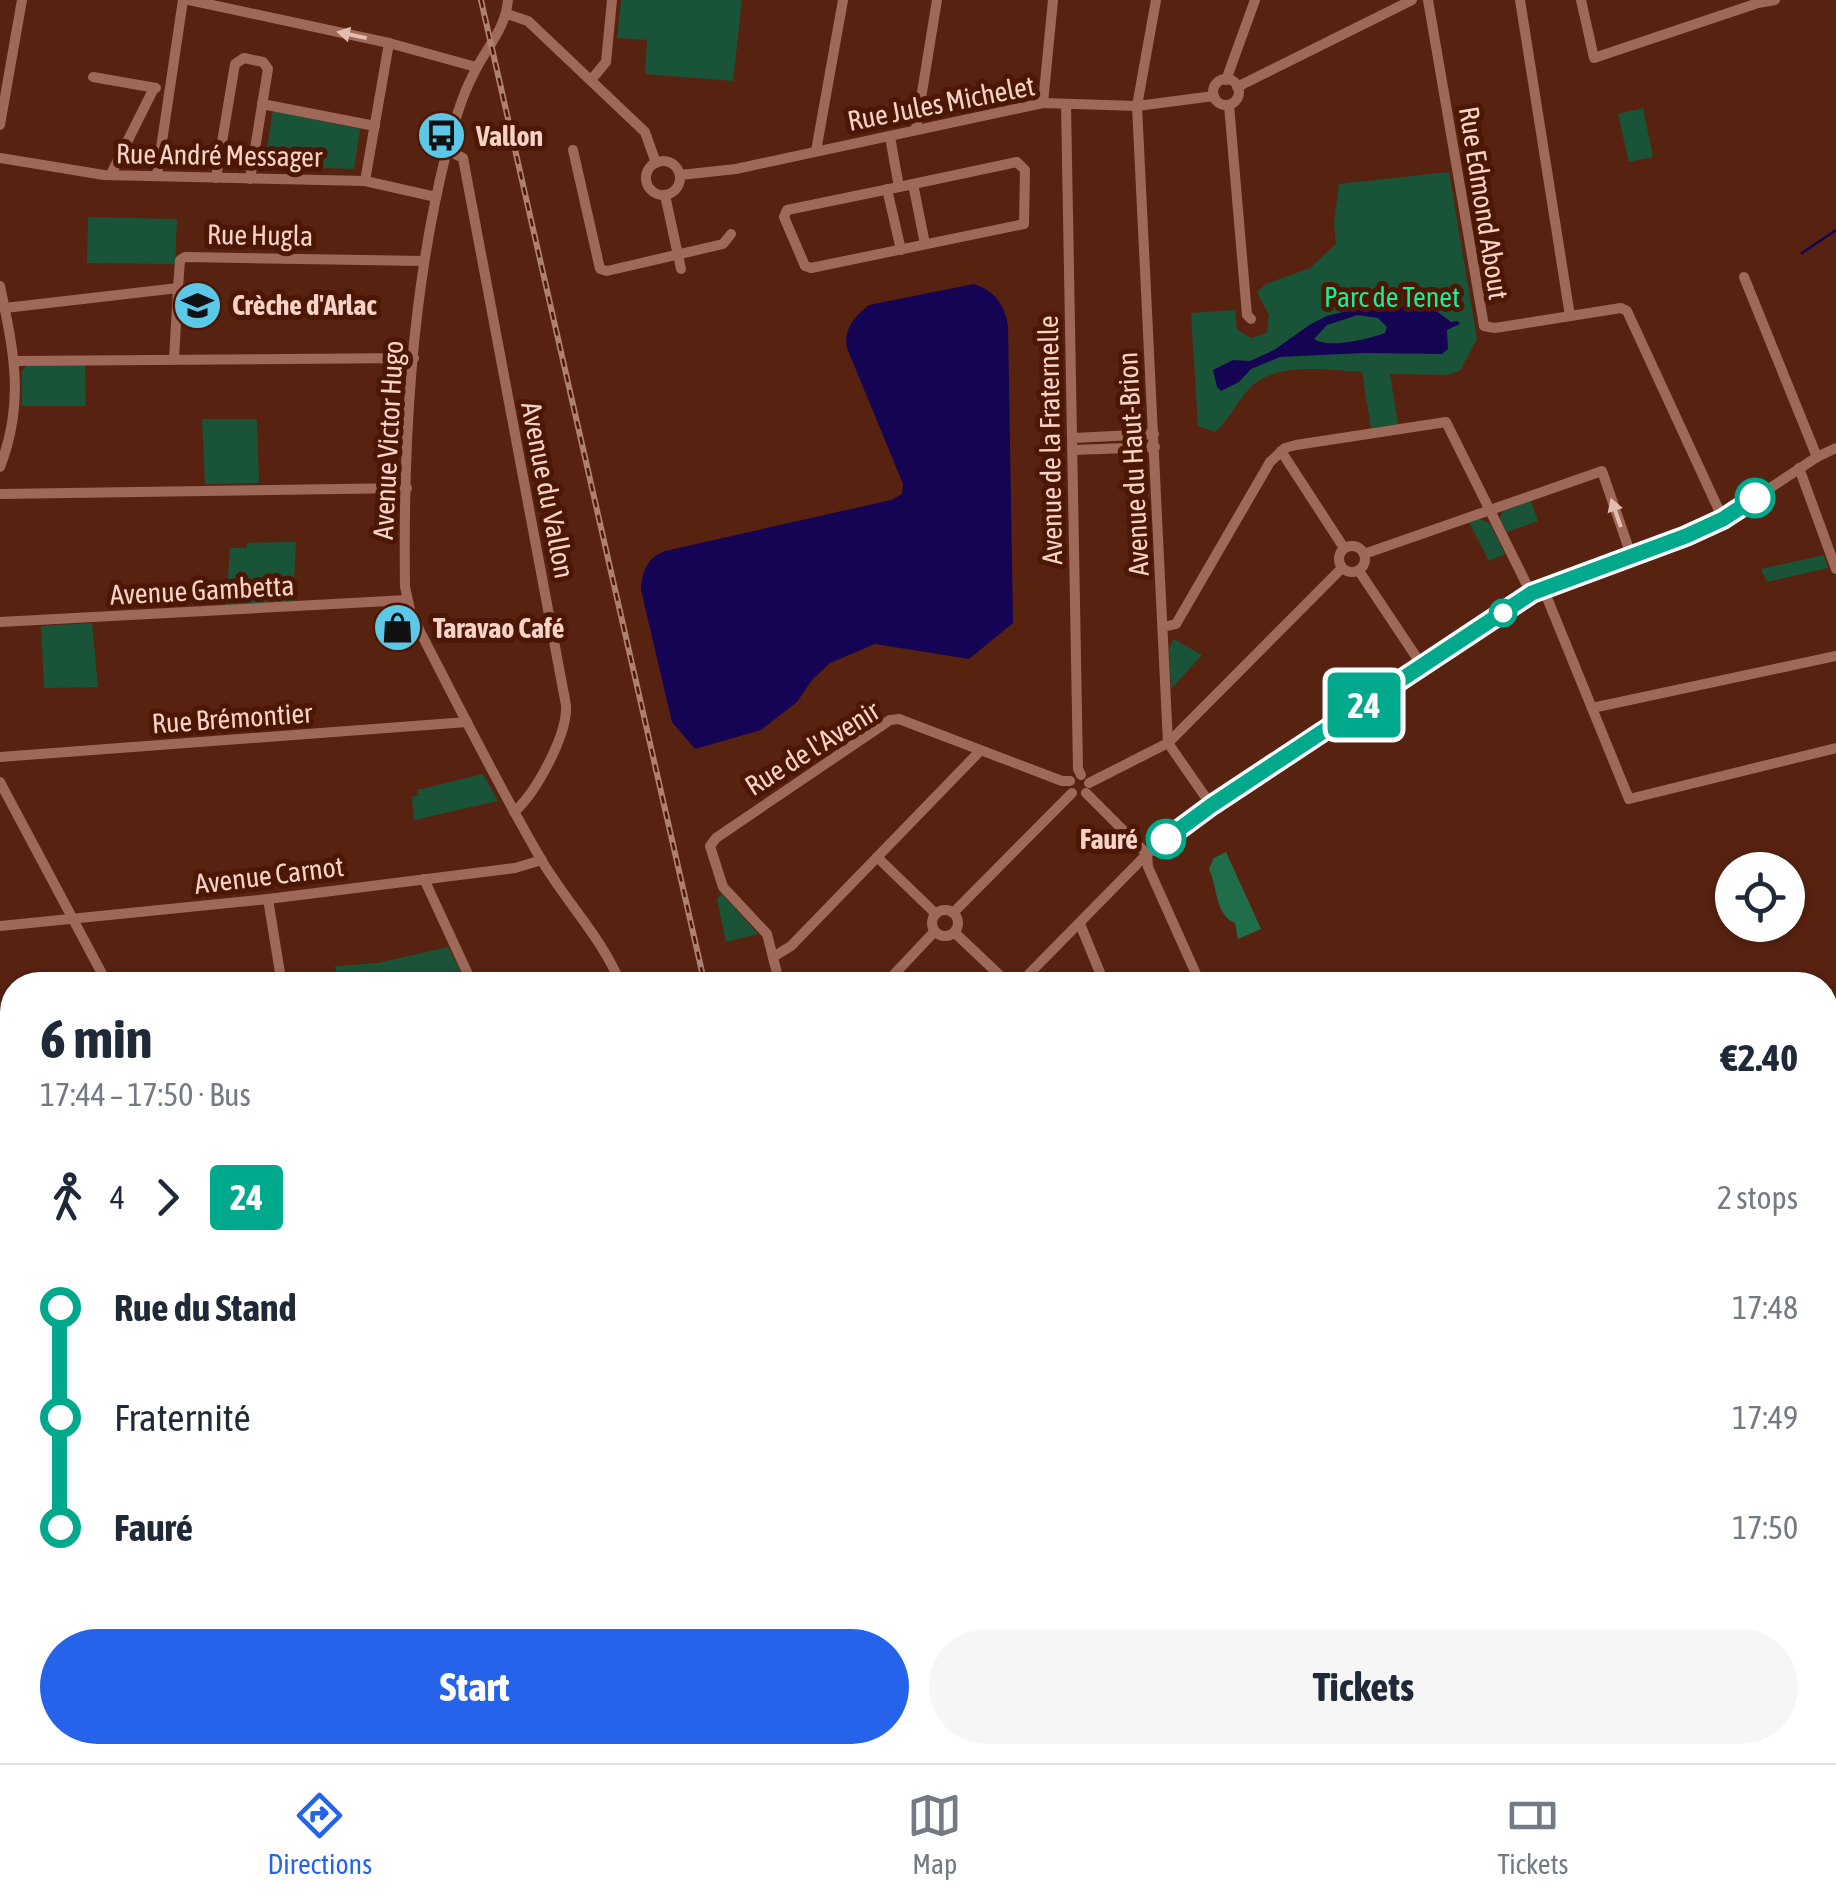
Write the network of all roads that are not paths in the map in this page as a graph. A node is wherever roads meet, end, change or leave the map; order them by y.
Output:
1 (22, 0) edge
2 (186, 0) edge
3 (508, 0) edge
4 (612, 0) edge
5 (843, 0) edge
6 (937, 0) edge
7 (1053, 0) edge
8 (1156, 0) edge
9 (1255, 0) edge
10 (1412, 0) edge
11 (1428, 0) edge
12 (1520, 0) edge
13 (1582, 0) edge
14 (1771, 0) edge
15 (507, 14) junction
16 (390, 43) junction
17 (476, 67) junction
18 (93, 77) dead end
19 (591, 80) junction
20 (1226, 80) junction
21 (1237, 86) junction
22 (154, 88) junction
23 (167, 90) junction
24 (1214, 96) junction
25 (1042, 103) junction
26 (262, 104) junction
27 (1066, 104) junction
28 (1229, 104) junction
29 (1137, 106) junction
30 (0, 126) edge
31 (374, 126) junction
32 (916, 130) junction
33 (890, 137) junction
34 (447, 150) junction
35 (573, 150) dead end
36 (816, 150) junction
37 (0, 158) edge
38 (656, 163) junction
39 (110, 174) junction
40 (157, 175) junction
41 (680, 176) junction
42 (216, 178) junction
43 (250, 179) junction
44 (366, 181) junction
45 (913, 184) junction
46 (893, 188) junction
47 (664, 195) junction
48 (436, 197) junction
49 (731, 234) dead end
50 (926, 244) junction
51 (900, 250) junction
52 (678, 254) junction
53 (424, 261) junction
54 (681, 270) dead end
55 (1744, 278) dead end
56 (0, 286) edge
57 (178, 288) junction
58 (4, 308) junction
59 (1570, 316) junction
60 (1251, 319) dead end
61 (414, 358) junction
62 (174, 360) junction
63 (15, 361) junction
64 (1155, 440) junction
65 (1073, 444) junction
66 (1836, 448) edge
67 (1281, 452) junction
68 (1816, 457) junction
69 (0, 466) edge
70 (1799, 468) junction
71 (407, 488) junction
72 (0, 494) edge
73 (1489, 510) junction
74 (1723, 519) junction
75 (1832, 544) edge
76 (1344, 548) junction
77 (1364, 554) junction
78 (1631, 555) junction
79 (1342, 568) junction
80 (1836, 570) edge
81 (1359, 571) junction
82 (1537, 591) junction
83 (407, 600) junction
84 (0, 622) edge
85 (1163, 627) junction
86 (1836, 656) edge
87 (1423, 666) junction
88 (1592, 708) junction
89 (467, 722) junction
90 (1168, 743) junction
91 (1836, 748) edge
92 (980, 750) junction
93 (0, 757) edge
94 (0, 782) edge
95 (1080, 785) junction
96 (1212, 805) junction
97 (514, 812) junction
98 (1146, 854) junction
99 (877, 857) junction
100 (542, 860) junction
101 (424, 879) junction
102 (268, 898) junction
103 (953, 913) junction
104 (936, 914) junction
105 (73, 919) junction
106 (1080, 924) junction
107 (0, 926) edge
108 (934, 932) junction
109 (955, 932) junction
110 (773, 957) junction
111 (101, 972) edge
112 (280, 972) edge
113 (467, 972) edge
114 (614, 972) edge
115 (777, 972) edge
116 (896, 972) edge
117 (997, 972) edge
118 (1031, 972) edge
119 (1099, 972) edge
120 (1195, 972) edge

1 - 30 street
16 -> 2 street
2 - 23 street
3 - 15 street, Avenue Victor Hugo
4 - 19 street
5 - 36 street
6 - 32 street
7 - 25 street
8 - 29 street, Avenue du Haut-Brion
9 - 20 street
10 - 21 street
11 - 59 street, Rue Edmond About
12 - 59 street
13 - 14 street
15 - 17 street, Avenue Victor Hugo
15 - 19 street
16 - 17 street
16 - 31 street
17 - 34 street, Avenue Victor Hugo
18 - 22 street
19 - 38 street
20 - 21 street
20 - 24 street
21 - 28 street
22 - 23 street
22 - 39 street
23 - 40 street
24 - 28 street
24 - 29 street, Rue Jules Michelet
25 - 27 street, Rue Jules Michelet
25 - 32 street, Rue Jules Michelet
26 - 31 street
26 - 42 street
26 - 43 street
27 - 29 street, Rue Jules Michelet
27 - 65 street, Avenue de la Fraternelle
28 - 60 street
29 - 64 street, Avenue du Haut-Brion
31 - 44 street
32 - 33 street, Rue Jules Michelet
33 - 36 street, Rue Jules Michelet
33 - 46 street
34 - 48 street, Avenue Victor Hugo
34 - 97 street, Avenue du Vallon
35 - 52 street
36 - 41 street, Rue Jules Michelet
37 - 39 street, Rue André Messager
38 - 41 street
38 - 47 street
39 - 40 street, Rue André Messager
40 - 42 street, Rue André Messager
41 - 47 street
42 - 43 street, Rue André Messager
43 - 44 street, Rue André Messager
44 - 48 street, Rue André Messager
45 - 46 street
45 - 50 street
45 - 50 street
46 - 51 street
46 - 51 street
47 - 52 street
48 - 53 street, Avenue Victor Hugo
49 - 52 street
50 - 51 street
52 - 54 street
53 - 57 street, Rue Hugla
53 - 61 street, Avenue Victor Hugo
55 - 68 street
56 - 58 street
57 - 58 street
57 - 62 street
58 - 63 street
59 - 74 street
61 - 62 street
61 - 71 street, Avenue Victor Hugo
62 - 63 street
63 - 69 street
64 - 65 street
64 - 85 street, Avenue du Haut-Brion
65 - 95 street, Avenue de la Fraternelle
66 - 68 street
67 - 73 street
67 - 76 street
67 - 85 street
68 - 70 street
70 - 74 street
70 - 75 street
71 - 72 street
71 - 83 street, Avenue Victor Hugo
73 - 77 street
78 -> 73 street
73 - 82 street
74 - 78 street
75 - 80 street
76 - 77 street
76 - 79 street
77 - 81 street
78 - 82 street
79 - 81 street
79 - 90 street
81 - 87 street
82 - 87 street
82 - 88 street
83 - 84 street, Avenue Gambetta
83 - 89 street, Avenue Victor Hugo
85 - 90 street, Avenue du Haut-Brion
86 - 88 street
87 - 96 street
88 - 91 street
89 - 93 street, Rue Brémontier
89 - 97 street, Avenue Victor Hugo
90 - 95 street
90 - 96 street
92 - 95 street, Rue de l'Avenir
92 - 99 street
92 - 110 street, Rue de l'Avenir
94 - 105 street
95 - 98 street
95 - 103 street
96 - 98 street
97 - 100 street
98 - 106 street
98 - 120 street
99 - 104 street
99 - 110 street
100 - 101 street, Avenue Carnot
100 - 114 street
101 - 102 street, Avenue Carnot
101 - 113 street
102 - 105 street, Avenue Carnot
102 - 112 street
103 - 104 street
103 - 109 street
104 - 108 street
105 - 107 street, Avenue Carnot
105 - 111 street
106 - 118 street
106 - 119 street
108 - 109 street
108 - 116 street
109 - 117 street
110 - 115 street

